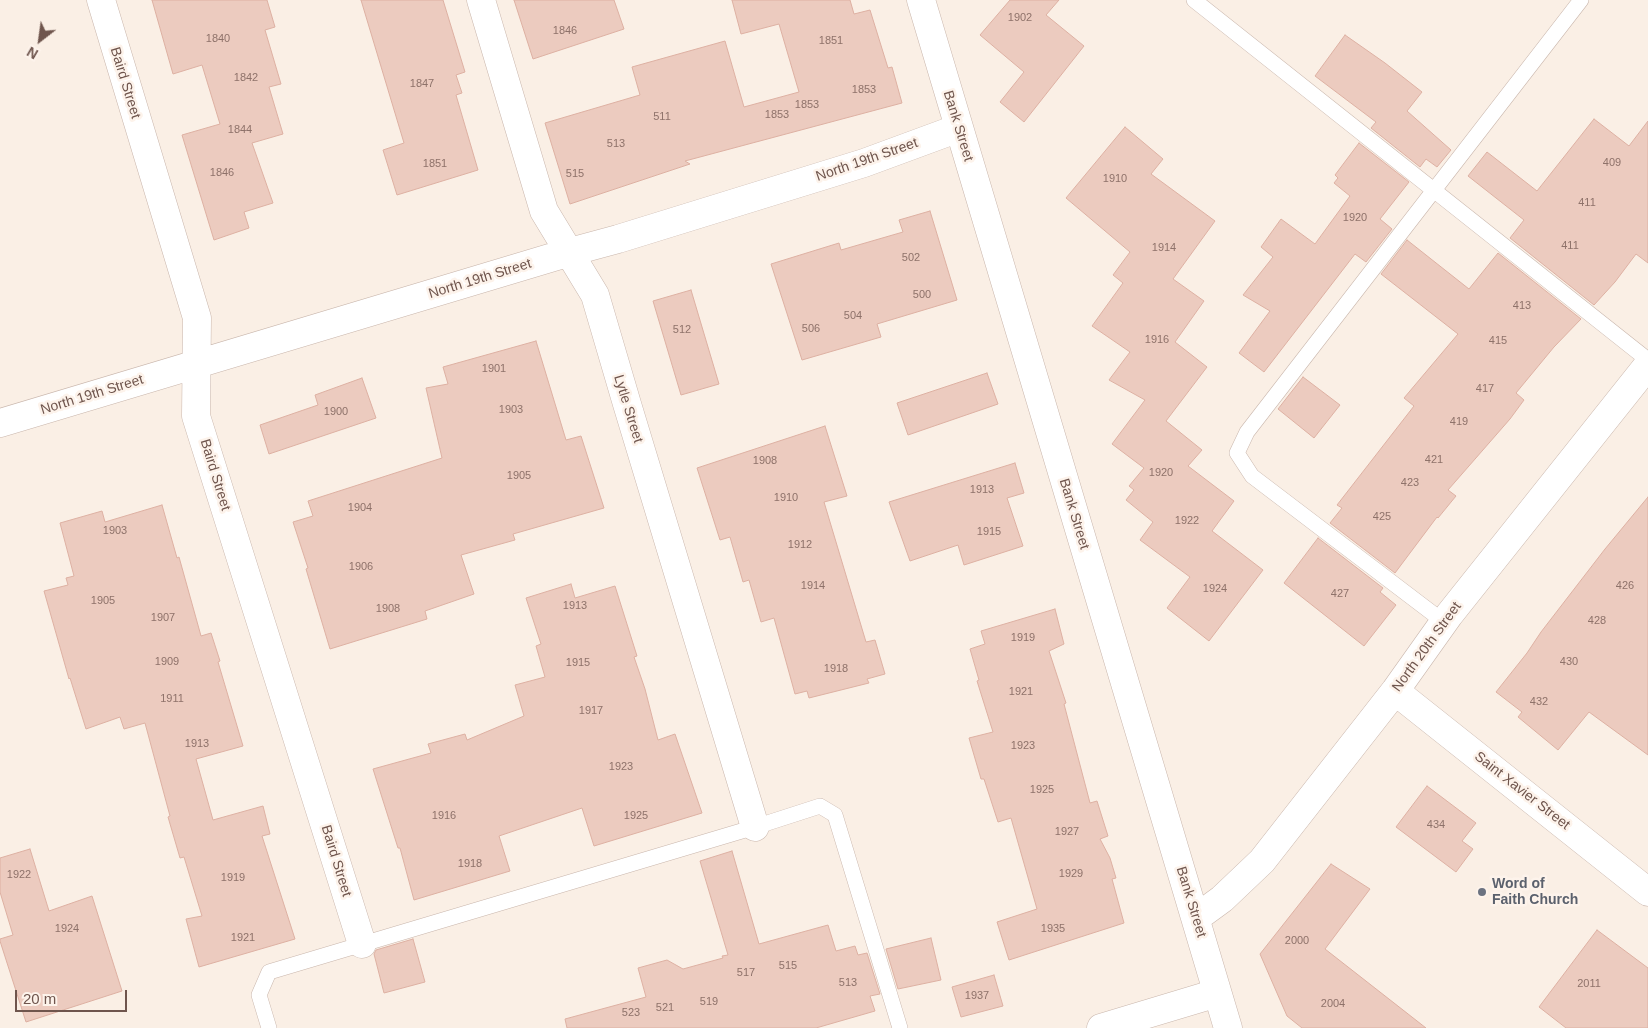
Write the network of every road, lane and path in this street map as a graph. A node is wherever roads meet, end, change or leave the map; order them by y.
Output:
1 (100, 0) edge
2 (481, 0) edge
3 (921, 0) edge
4 (1194, 0) edge
5 (1582, 0) edge
6 (958, 128) junction
7 (1434, 191) junction
8 (570, 252) junction
9 (1648, 360) edge
10 (196, 364) junction
11 (1648, 365) edge
12 (0, 423) edge
13 (1444, 622) junction
14 (1395, 691) junction
15 (756, 827) junction
16 (1648, 892) edge
17 (1196, 918) junction
18 (362, 944) junction
19 (1217, 993) junction
20 (269, 1028) edge
21 (900, 1028) edge
22 (1101, 1028) edge
23 (1228, 1028) edge

1 - 10 street, Baird Street
2 - 8 street, Lytle Street
3 - 6 street, Bank Street
4 - 7 lane
5 - 7 lane
6 - 8 street, North 19th Street
6 - 17 street, Bank Street
7 - 9 lane
7 - 13 lane
8 - 10 street, North 19th Street
8 - 15 street, Lytle Street
10 - 12 street, North 19th Street
10 - 18 street, Baird Street
11 - 13 street, North 20th Street
13 - 14 street, North 20th Street
14 - 16 street, Saint Xavier Street
14 - 17 street, North 20th Street
15 - 18 lane
15 - 21 lane
17 - 19 street, Bank Street
18 - 20 lane
19 - 22 street
19 - 23 street, Bank Street

